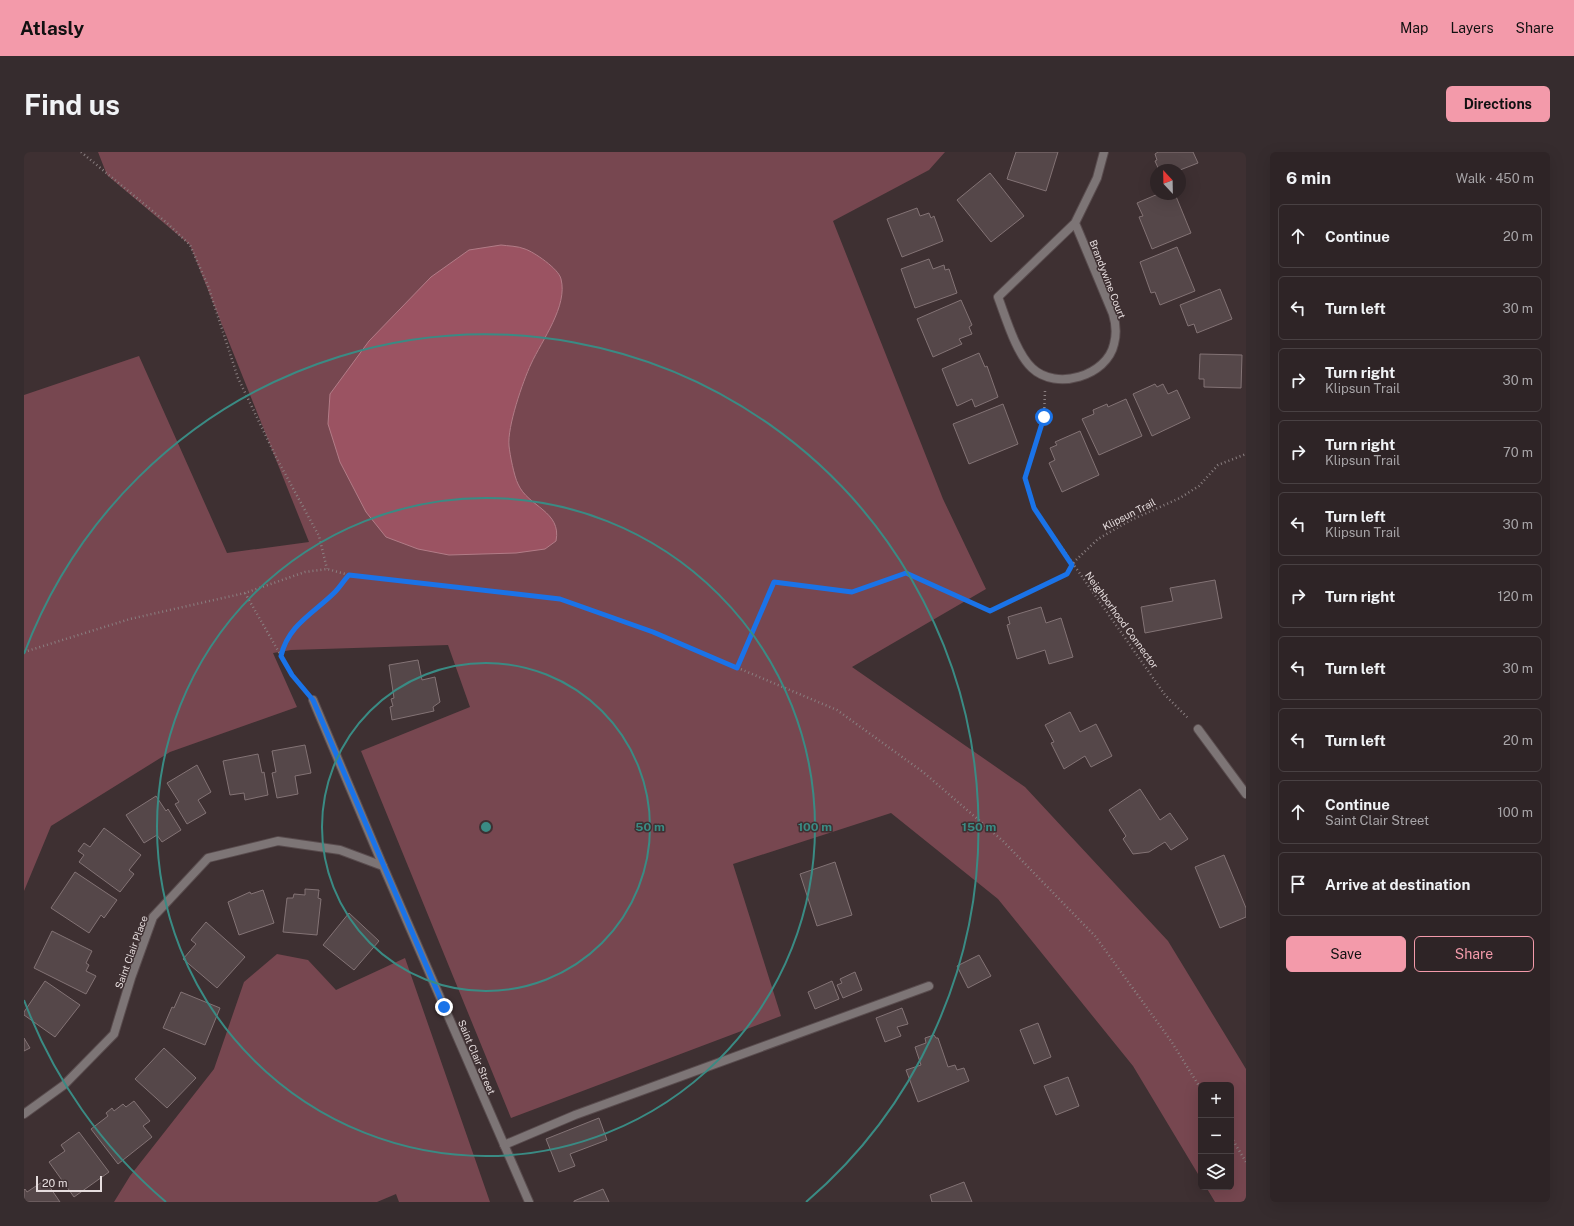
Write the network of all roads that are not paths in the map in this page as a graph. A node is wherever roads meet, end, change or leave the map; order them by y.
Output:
1 (1104, 152) edge
2 (1075, 223) junction
3 (313, 700) road end
4 (1198, 729) road end
5 (1246, 794) edge
6 (383, 866) junction
7 (929, 986) dead end
8 (24, 1114) edge
9 (504, 1145) junction
10 (529, 1202) edge

1 - 2 street, Brandywine Court
2 - 2 street, Brandywine Court
3 - 6 street, Saint Clair Street
4 - 5 street
6 - 8 street, Saint Clair Place
6 - 9 street, Saint Clair Street
7 - 9 street
9 - 10 street, Saint Clair Street

